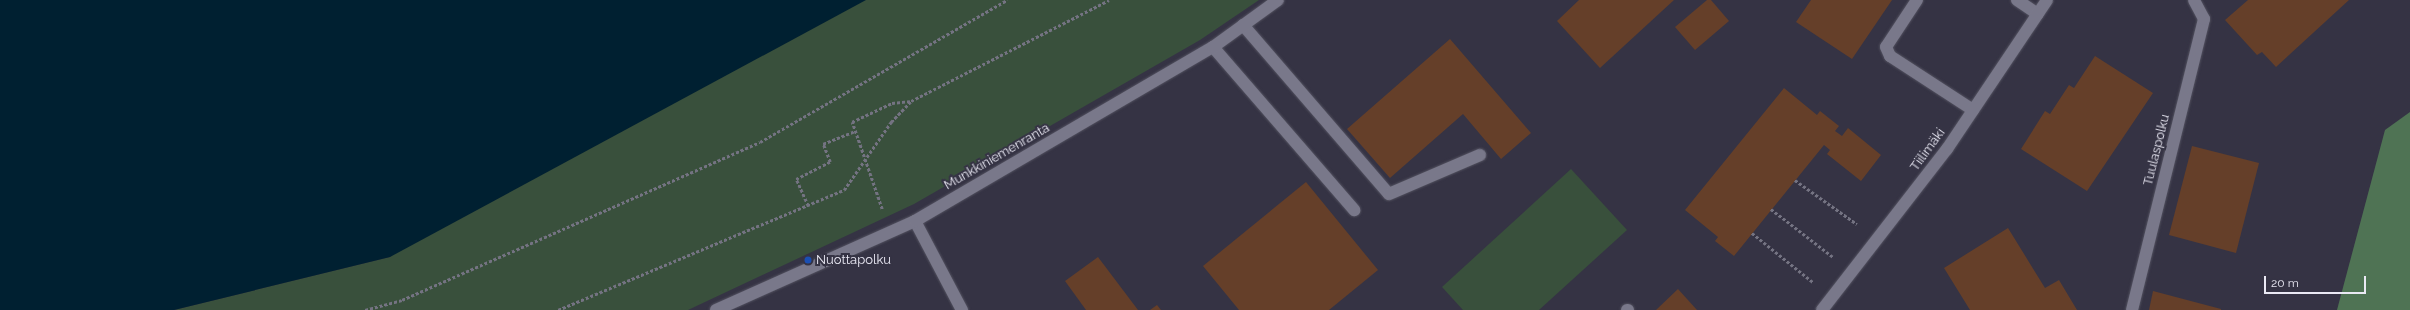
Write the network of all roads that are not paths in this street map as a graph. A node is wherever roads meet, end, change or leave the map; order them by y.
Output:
1 (1278, 0) edge
2 (1917, 0) edge
3 (2017, 0) edge
4 (2047, 0) edge
5 (2197, 1) edge
6 (2038, 14) junction
7 (1244, 25) junction
8 (1213, 47) junction
9 (1973, 110) junction
10 (1480, 155) dead end
11 (1354, 210) dead end
12 (915, 221) junction
13 (716, 310) edge
14 (962, 310) edge
15 (1822, 310) edge
16 (2132, 310) edge

1 - 7 street, Munkkiniemenranta
2 - 9 street
3 - 6 street
4 - 6 street, Tiilimäki
5 - 16 street, Tuulaspolku
6 - 9 street, Tiilimäki
7 - 8 street, Munkkiniemenranta
7 - 10 street
8 - 11 street
8 - 12 street, Munkkiniemenranta
9 - 15 street, Tiilimäki
12 - 13 street, Munkkiniemenranta
12 - 14 street

